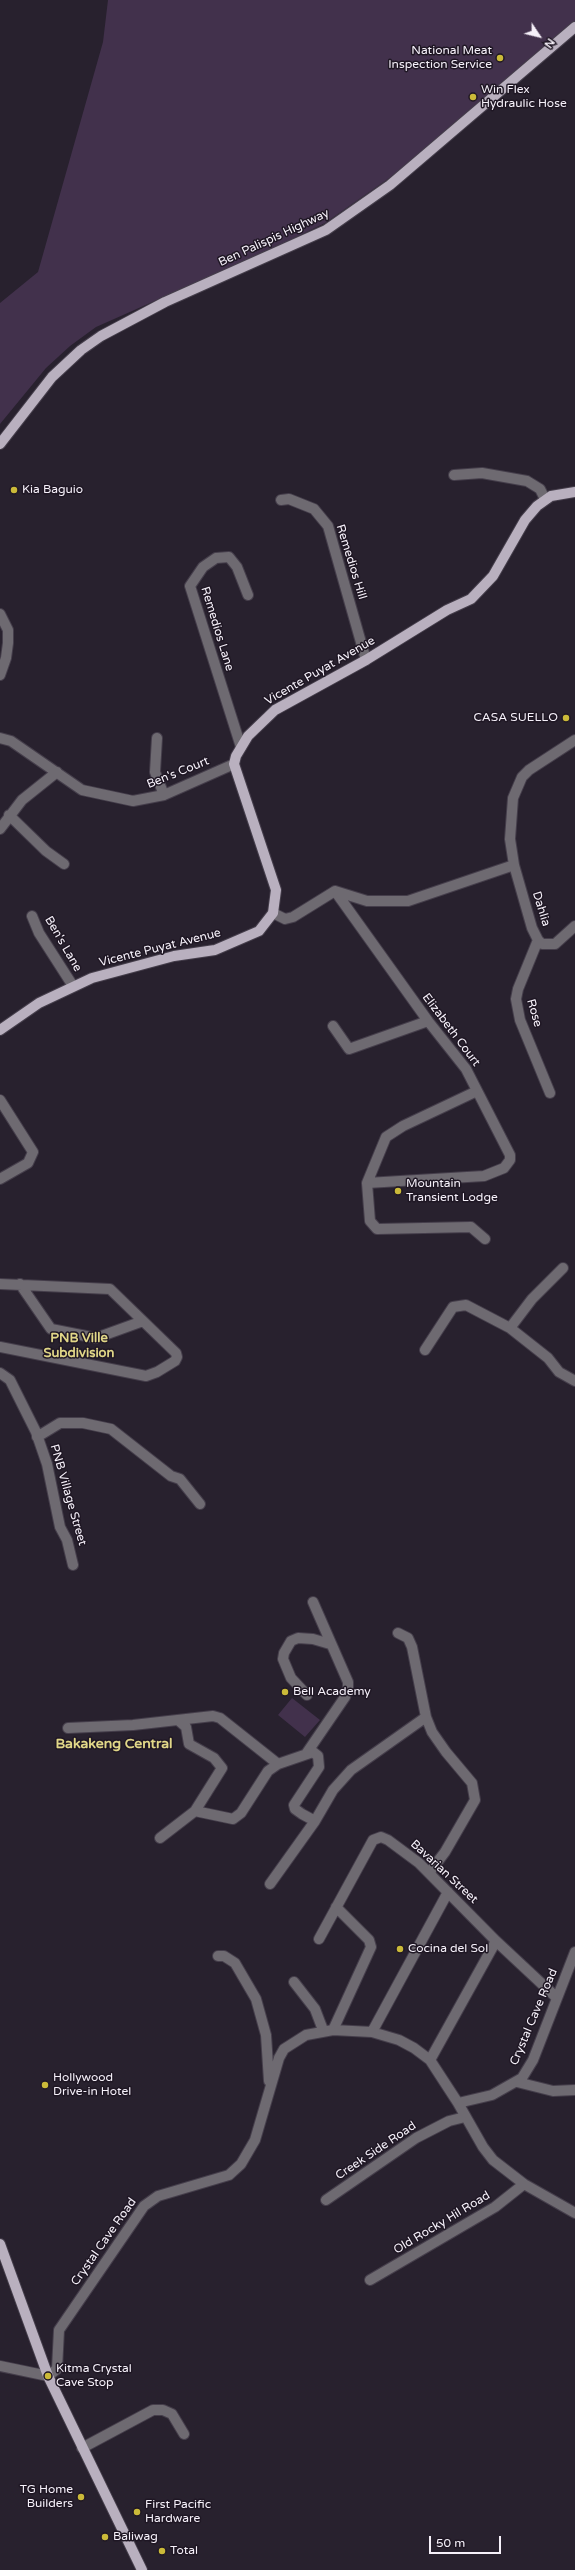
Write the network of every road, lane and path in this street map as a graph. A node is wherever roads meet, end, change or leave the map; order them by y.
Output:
1 (575, 27) edge
2 (0, 444) edge
3 (454, 475) dead end
4 (575, 492) edge
5 (545, 499) junction
6 (281, 500) dead end
7 (248, 595) dead end
8 (0, 614) edge
9 (366, 660) junction
10 (0, 675) edge
11 (0, 738) edge
12 (157, 738) dead end
13 (575, 740) edge
14 (241, 747) junction
15 (234, 764) junction
16 (57, 772) junction
17 (164, 795) junction
18 (9, 815) junction
19 (0, 829) edge
20 (64, 864) dead end
21 (514, 865) junction
22 (335, 891) junction
23 (274, 913) junction
24 (32, 916) dead end
25 (575, 926) edge
26 (538, 940) junction
27 (73, 986) junction
28 (428, 1021) junction
29 (333, 1026) dead end
30 (0, 1030) edge
31 (477, 1092) junction
32 (550, 1093) dead end
33 (0, 1100) edge
34 (0, 1179) edge
35 (367, 1183) junction
36 (485, 1239) dead end
37 (563, 1268) dead end
38 (0, 1284) edge
39 (20, 1284) junction
40 (143, 1321) junction
41 (510, 1328) junction
42 (0, 1347) edge
43 (425, 1350) dead end
44 (0, 1373) edge
45 (575, 1381) edge
46 (37, 1437) junction
47 (200, 1504) dead end
48 (73, 1564) dead end
49 (313, 1602) dead end
50 (398, 1633) dead end
51 (330, 1644) junction
52 (307, 1695) dead end
53 (426, 1717) junction
54 (178, 1720) junction
55 (68, 1728) dead end
56 (306, 1754) junction
57 (278, 1764) junction
58 (195, 1811) junction
59 (315, 1821) junction
60 (160, 1838) dead end
61 (429, 1874) junction
62 (270, 1884) dead end
63 (448, 1892) junction
64 (336, 1907) junction
65 (319, 1939) dead end
66 (496, 1941) junction
67 (575, 1952) edge
68 (218, 1956) dead end
69 (294, 1982) dead end
70 (557, 1998) junction
71 (328, 2030) junction
72 (372, 2032) junction
73 (430, 2060) junction
74 (517, 2082) junction
75 (270, 2088) junction
76 (575, 2090) edge
77 (458, 2103) junction
78 (465, 2117) junction
79 (524, 2184) junction
80 (326, 2200) dead end
81 (575, 2213) edge
82 (0, 2244) edge
83 (370, 2280) dead end
84 (0, 2366) edge
85 (48, 2376) junction
86 (184, 2434) dead end
87 (82, 2448) junction
88 (142, 2570) edge

1 - 2 main road, Ben Palispis Highway
3 - 5 street
4 - 5 main road, Vicente Puyat Avenue
5 - 9 main road, Vicente Puyat Avenue
6 - 9 street, Remedios Hill
7 - 14 street, Remedios Lane
8 - 10 street
9 - 14 main road, Vicente Puyat Avenue
11 - 16 street, Ben's Court
12 - 17 street
13 - 21 street, Dahlia
14 - 15 main road, Vicente Puyat Avenue
15 - 17 street, Ben's Court
15 - 23 main road
16 - 17 street, Ben's Court
16 - 18 street
18 - 19 street
18 - 20 street
21 - 22 street
21 - 26 street, Dahlia
22 - 23 street
22 - 28 street, Elizabeth Court
23 - 27 main road, Vicente Puyat Avenue
24 - 27 street, Ben's Lane
25 - 26 street, Dahlia
26 - 32 street, Rose
27 - 30 main road, Vicente Puyat Avenue
28 - 29 street
28 - 31 street, Elizabeth Court
31 - 35 street
31 - 35 street, Elizabeth Court
33 - 34 street
35 - 36 street
37 - 41 street
38 - 39 street
39 - 40 street
39 - 40 street
40 - 42 street
41 - 43 street
41 - 45 street
44 - 46 street, PNB Village Street
46 - 47 street
46 - 48 street, PNB Village Street
49 - 51 street
50 - 53 street
51 - 52 street
51 - 56 street
53 - 59 street
53 - 61 street
54 - 55 street
54 - 57 street
54 - 58 street
56 - 57 street
56 - 59 street
57 - 58 street
58 - 60 street
59 - 62 street
61 - 63 street, Bavarian Street
61 - 64 street, Bavarian Street
63 - 66 street, Bavarian Street
63 - 72 street
64 - 65 street, Bavarian Street
64 - 71 street
66 - 70 street, Bavarian Street
66 - 73 street
67 - 70 street, Crystal Cave Road
68 - 75 street
69 - 71 street
70 - 74 street, Crystal Cave Road
71 - 72 street, Crystal Cave Road
71 - 75 street, Crystal Cave Road
72 - 73 street, Crystal Cave Road
73 - 77 street, Crystal Cave Road
74 - 76 street
74 - 77 street, Crystal Cave Road
75 - 85 street, Crystal Cave Road
77 - 78 street
78 - 79 street
78 - 80 street, Creek Side Road
79 - 81 street
79 - 83 street, Old Rocky Hil Road
82 - 85 main road
84 - 85 street
85 - 87 main road
86 - 87 street
87 - 88 main road

